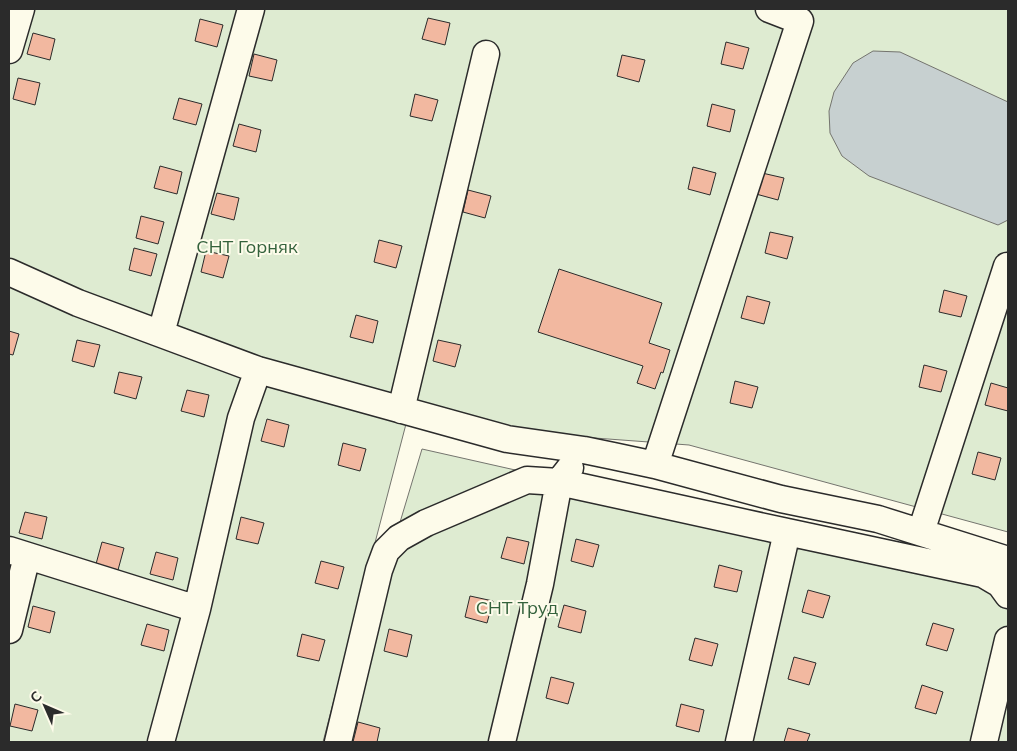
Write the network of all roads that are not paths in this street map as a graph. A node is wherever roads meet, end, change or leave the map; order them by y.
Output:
1 (21, 9) edge
2 (251, 9) edge
3 (769, 9) edge
4 (9, 50) edge
5 (486, 54) dead end
6 (1007, 266) dead end
7 (9, 272) edge
8 (161, 334) junction
9 (258, 370) junction
10 (401, 410) junction
11 (584, 450) junction
12 (655, 465) junction
13 (559, 482) junction
14 (787, 532) junction
15 (921, 532) junction
16 (18, 553) edge
17 (1008, 560) edge
18 (1008, 595) edge
19 (196, 610) junction
20 (9, 630) edge
21 (1008, 640) edge
22 (160, 742) edge
23 (338, 742) edge
24 (502, 742) edge
25 (739, 742) edge
26 (984, 742) edge

1 - 4 street
2 - 8 street
3 - 12 street
5 - 10 street
6 - 15 street
7 - 8 street
8 - 9 street
9 - 10 street
9 - 19 street
10 - 11 street
11 - 12 street
11 - 13 street
12 - 15 street
13 - 14 street
13 - 23 street
13 - 24 street
14 - 18 street
14 - 25 street
15 - 17 street
16 - 19 street
16 - 20 street
19 - 22 street
21 - 26 street

